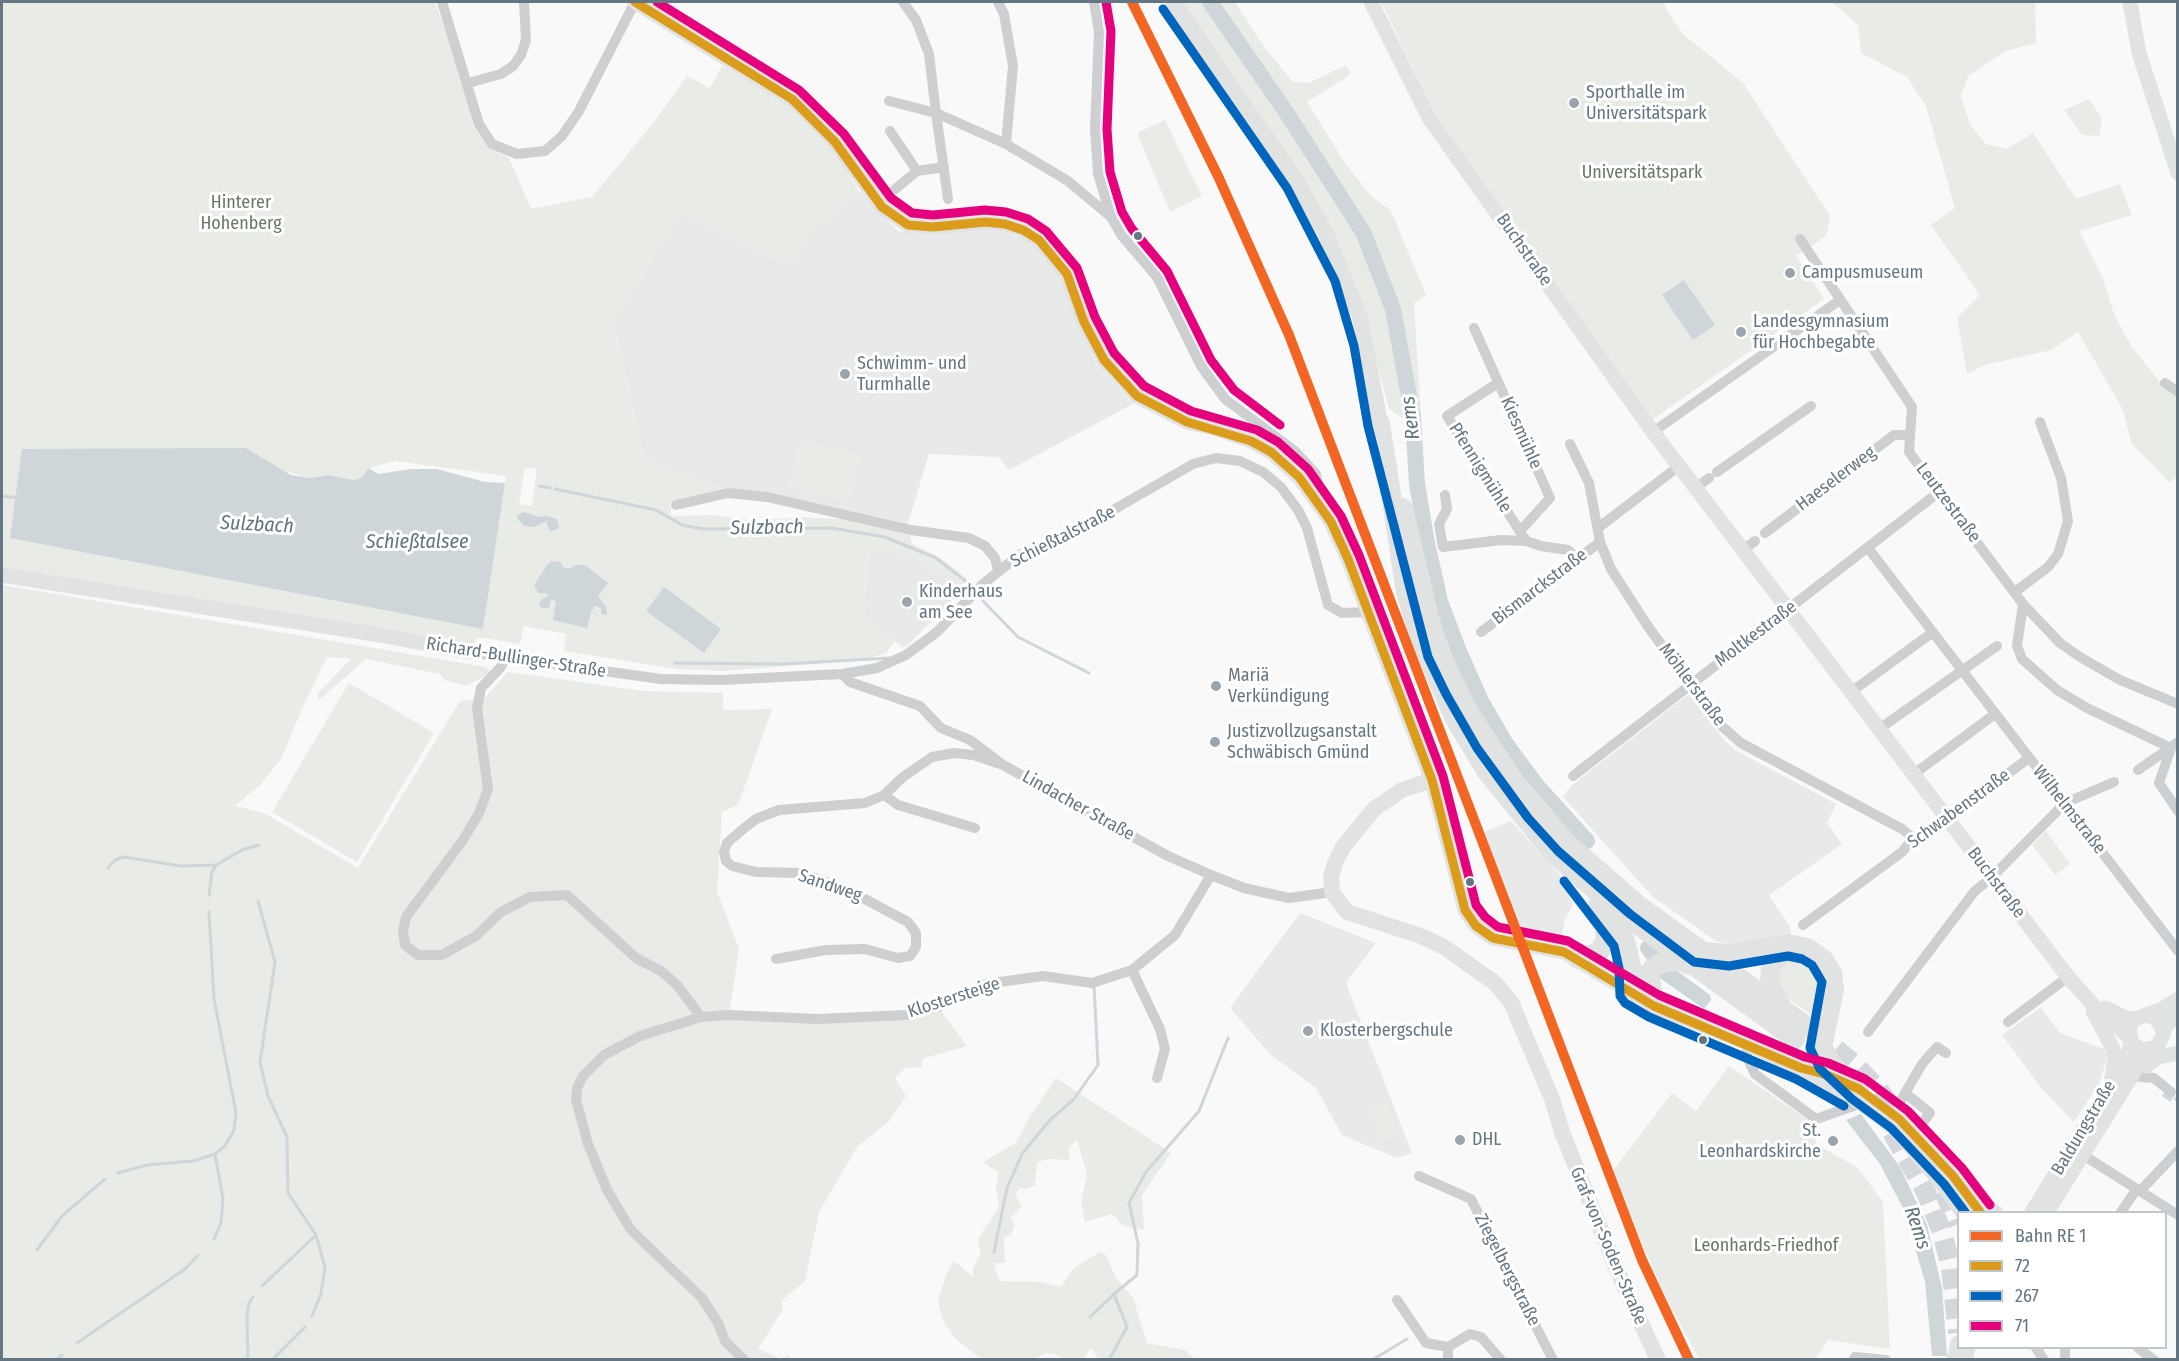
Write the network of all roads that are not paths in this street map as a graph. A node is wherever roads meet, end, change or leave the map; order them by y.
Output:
1 (442, 2) edge
2 (524, 2) edge
3 (635, 2) edge
4 (903, 2) edge
5 (998, 2) edge
6 (1094, 2) edge
7 (1173, 2) edge
8 (1371, 2) edge
9 (2130, 2) edge
10 (468, 83) junction
11 (889, 101) dead end
12 (936, 113) junction
13 (890, 131) dead end
14 (1006, 144) junction
15 (944, 167) junction
16 (916, 171) junction
17 (2178, 173) edge
18 (894, 190) dead end
19 (948, 199) dead end
20 (1111, 217) junction
21 (1800, 239) dead end
22 (1840, 300) junction
23 (1474, 328) dead end
24 (1498, 383) junction
25 (2165, 383) dead end
26 (2178, 392) edge
27 (1811, 406) dead end
28 (2040, 422) dead end
29 (1380, 423) junction
30 (1653, 432) junction
31 (1910, 435) junction
32 (1570, 444) dead end
33 (1679, 466) junction
34 (1695, 488) junction
35 (1939, 492) junction
36 (1312, 493) junction
37 (1445, 495) dead end
38 (676, 505) dead end
39 (1598, 528) junction
40 (1765, 533) dead end
41 (1523, 536) junction
42 (1600, 542) junction
43 (1868, 548) junction
44 (1577, 559) junction
45 (998, 570) junction
46 (2, 575) edge
47 (2015, 592) junction
48 (2023, 604) junction
49 (1789, 610) junction
50 (1368, 612) junction
51 (1480, 632) dead end
52 (1933, 632) junction
53 (1997, 646) dead end
54 (468, 652) joint
55 (505, 658) junction
56 (1961, 669) junction
57 (842, 674) junction
58 (1690, 685) junction
59 (1851, 692) junction
60 (2178, 704) edge
61 (1995, 714) junction
62 (1879, 729) junction
63 (2174, 745) edge
64 (2029, 758) junction
65 (1003, 765) junction
66 (2138, 770) dead end
67 (1914, 774) junction
68 (1573, 776) dead end
69 (1432, 780) junction
70 (2114, 782) dead end
71 (884, 795) junction
72 (2065, 803) junction
73 (2178, 811) edge
74 (1947, 818) junction
75 (975, 828) dead end
76 (1913, 838) junction
77 (1564, 863) junction
78 (1211, 875) junction
79 (1992, 878) junction
80 (1332, 892) junction
81 (1596, 902) junction
82 (1803, 925) dead end
83 (1807, 948) junction
84 (2178, 951) edge
85 (776, 958) dead end
86 (1578, 959) junction
87 (1697, 959) junction
88 (1656, 968) junction
89 (1132, 970) junction
90 (2068, 977) junction
91 (1632, 993) junction
92 (2083, 994) junction
93 (2178, 999) edge
94 (1654, 1006) junction
95 (1783, 1009) junction
96 (1828, 1014) junction
97 (2178, 1014) edge
98 (700, 1017) junction
99 (2140, 1017) junction
100 (2008, 1022) dead end
101 (1868, 1032) dead end
102 (2168, 1034) edge
103 (2130, 1040) junction
104 (1748, 1043) junction
105 (2178, 1046) edge
106 (1822, 1047) junction
107 (2154, 1049) junction
108 (1946, 1053) dead end
109 (2178, 1053) edge
110 (1799, 1067) junction
111 (2140, 1077) dead end
112 (1157, 1078) dead end
113 (2112, 1082) junction
114 (2172, 1089) tunnel mouth
115 (1905, 1093) junction
116 (2121, 1095) junction
117 (1860, 1096) junction
118 (1893, 1114) junction
119 (1914, 1134) junction
120 (2178, 1150) edge
121 (2083, 1155) junction
122 (1419, 1176) dead end
123 (1960, 1185) junction
124 (2046, 1190) junction
125 (2140, 1190) junction
126 (1961, 1211) edge
127 (1979, 1211) edge
128 (1994, 1211) edge
129 (2020, 1211) edge
130 (2033, 1211) edge
131 (2048, 1211) edge
132 (2122, 1211) edge
133 (2178, 1215) edge
134 (1397, 1300) dead end
135 (1448, 1347) junction
136 (2141, 1349) edge
137 (744, 1359) edge
138 (1448, 1359) edge
139 (1501, 1359) edge
140 (1553, 1359) edge
141 (1658, 1359) edge
142 (1854, 1359) edge
143 (1886, 1359) edge
144 (2154, 1359) edge

1 - 10 street
2 - 10 street
3 - 10 street
3 - 36 street
4 - 12 street
5 - 14 street
6 - 20 street
7 - 29 main road
8 - 30 street, Buchstraße
9 - 17 street
11 - 12 street
12 - 14 street
12 - 15 street
13 - 16 street
14 - 20 street
15 - 16 street
15 - 19 street
16 - 18 street
20 - 36 street
21 - 22 street, Leutzestraße
22 - 30 street
22 - 31 street, Leutzestraße
23 - 24 street, Kiesmühle
24 - 41 street, Kiesmühle
24 - 41 street, Pfennigmühle
25 - 26 street
27 - 34 street
28 - 47 street
29 - 77 highway
29 - 87 highway
30 - 33 street, Buchstraße
31 - 35 street, Leutzestraße
31 - 40 street, Haeselerweg
32 - 39 street, Möhlerstraße
33 - 34 street, Buchstraße
33 - 39 street, Bismarckstraße
34 - 49 street, Buchstraße
35 - 43 street, Moltkestraße
35 - 47 street, Leutzestraße
36 - 50 street
37 - 41 street, Pfennigmühle
38 - 45 street, Schießtalstraße
39 - 42 street, Möhlerstraße
41 - 44 street, Pfennigmühle
42 - 44 street, Bismarckstraße
42 - 58 street, Möhlerstraße
43 - 49 street, Moltkestraße
43 - 52 street, Wilhelmstraße
44 - 51 street, Bismarckstraße
45 - 50 street, Schießtalstraße
45 - 57 street, Richard-Bullinger-Straße
46 - 54 street, Richard-Bullinger-Straße
47 - 48 street, Leutzestraße
48 - 60 street, Leutzestraße
48 - 63 street
49 - 58 street, Moltkestraße
49 - 59 street, Buchstraße
50 - 69 street
52 - 56 street, Wilhelmstraße
52 - 59 street
53 - 56 street
54 - 55 street, Richard-Bullinger-Straße
55 - 57 street, Richard-Bullinger-Straße
55 - 98 street
56 - 61 street, Wilhelmstraße
56 - 62 street
57 - 65 street, Lindacher Straße
58 - 68 street, Moltkestraße
58 - 76 street, Möhlerstraße
59 - 62 street, Buchstraße
61 - 64 street, Wilhelmstraße
61 - 67 street
62 - 67 street, Buchstraße
63 - 66 street
63 - 73 street
64 - 72 street, Wilhelmstraße
64 - 74 street, Schwabenstraße
65 - 71 street, Sandweg
65 - 78 street, Lindacher Straße
67 - 74 street, Buchstraße
69 - 80 main road
69 - 86 street
70 - 72 street
71 - 75 street
71 - 85 street, Sandweg
72 - 79 street
72 - 84 street, Wilhelmstraße
74 - 76 street, Schwabenstraße
74 - 79 street, Buchstraße
76 - 82 street, Schwabenstraße
77 - 81 highway
77 - 87 highway
78 - 80 street, Lindacher Straße
78 - 89 street, Klostersteige
79 - 90 street, Buchstraße
79 - 101 street
80 - 141 main road, Graf-von-Soden-Straße
81 - 86 highway
81 - 91 highway
83 - 87 highway
83 - 95 highway
83 - 96 highway
86 - 91 street
87 - 88 highway
87 - 95 highway
87 - 95 highway
88 - 91 highway
88 - 94 highway
89 - 98 street, Klostersteige
89 - 112 street
90 - 92 street, Buchstraße
90 - 100 street
91 - 94 street
92 - 99 street, Buchstraße
92 - 103 street, Buchstraße
92 - 113 street
93 - 99 street
94 - 104 street
96 - 106 highway
96 - 110 highway
97 - 102 street
98 - 137 street, Klostersteige
99 - 102 street
99 - 103 street
102 - 107 street
103 - 107 street
103 - 113 street, Baldungstraße
104 - 110 street
104 - 117 street
105 - 107 street
106 - 110 highway
106 - 117 highway
107 - 116 street, Baldungstraße
108 - 115 street
109 - 116 street
110 - 117 street
111 - 114 street
113 - 124 street, Baldungstraße
115 - 118 street
115 - 119 street
116 - 121 street, Baldungstraße
117 - 118 street
117 - 126 street
118 - 119 street
119 - 123 street
120 - 125 street
121 - 125 street
121 - 131 street, Baldungstraße
122 - 140 street, Ziegelbergstraße
123 - 127 street
123 - 128 street
124 - 129 street
124 - 130 street, Baldungstraße
125 - 132 street
125 - 133 street
134 - 135 street
135 - 138 street
135 - 139 street
136 - 144 street
142 - 143 street

